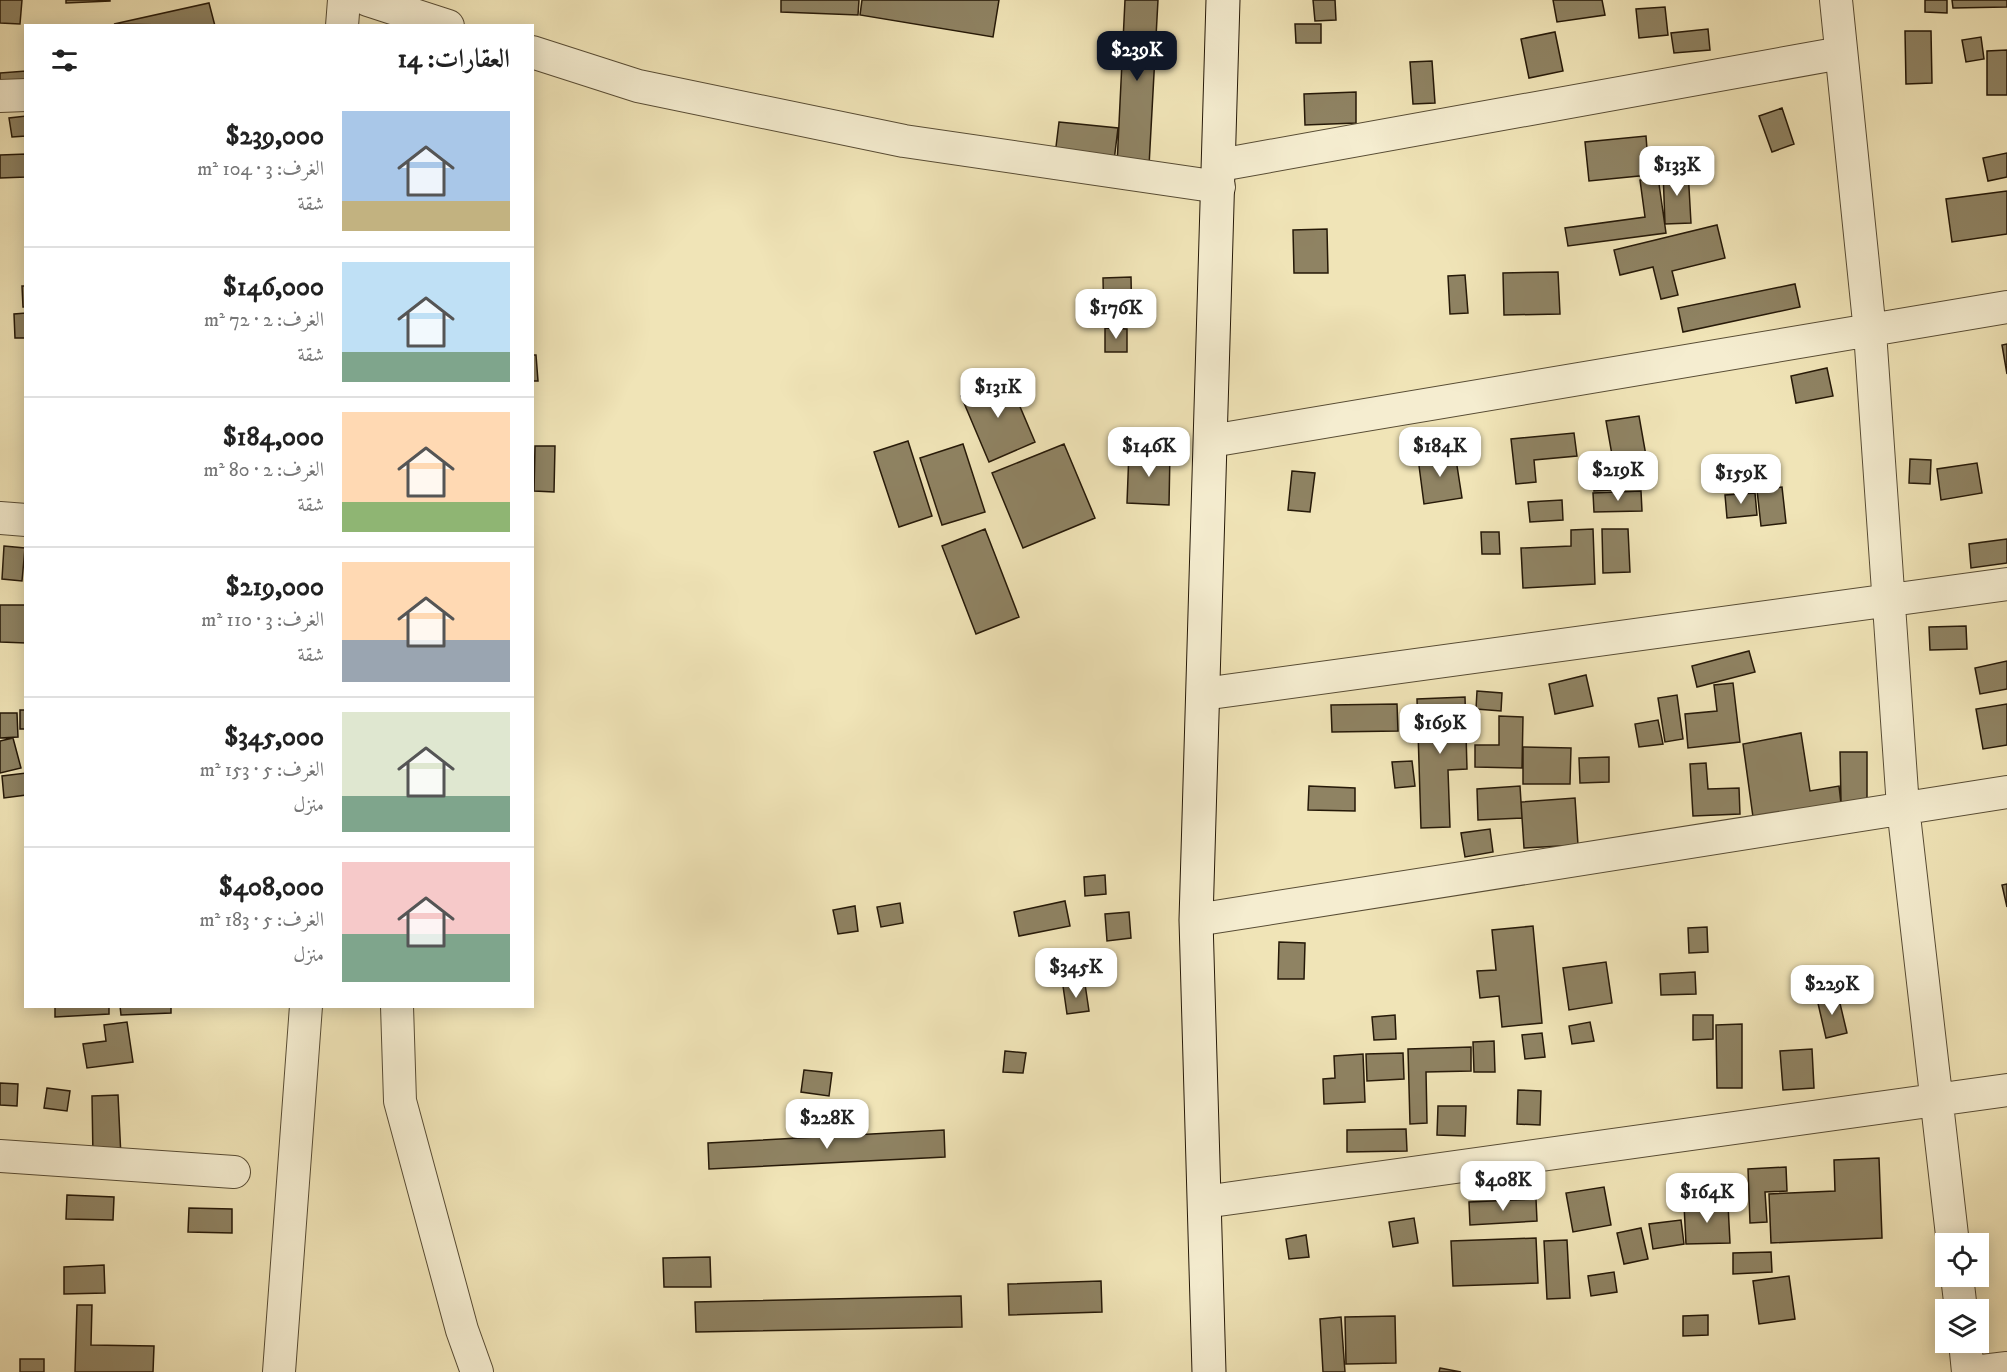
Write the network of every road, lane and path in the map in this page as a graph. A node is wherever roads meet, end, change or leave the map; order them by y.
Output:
1 (344, 0) edge
2 (368, 0) edge
3 (1223, 0) edge
4 (1836, 0) edge
5 (342, 24) edge
6 (442, 24) edge
7 (534, 53) edge
8 (1841, 53) junction
9 (24, 95) edge
10 (0, 96) edge
11 (1219, 176) junction
12 (2007, 307) edge
13 (1870, 332) junction
14 (1211, 441) junction
15 (0, 518) edge
16 (24, 520) edge
17 (2007, 584) edge
18 (1888, 599) junction
19 (1203, 694) junction
20 (2007, 792) edge
21 (1903, 807) junction
22 (1196, 920) junction
23 (306, 1008) edge
24 (397, 1008) edge
25 (2007, 1090) edge
26 (1937, 1100) junction
27 (0, 1156) edge
28 (234, 1172) dead end
29 (1204, 1202) junction
30 (1952, 1233) edge
31 (1966, 1353) edge
32 (2007, 1368) edge
33 (279, 1372) edge
34 (477, 1372) edge
35 (1209, 1372) edge
36 (1968, 1372) edge
37 (1974, 1372) edge

1 - 5 street
2 - 6 street
3 - 11 main road
4 - 8 street
7 - 11 street
8 - 11 street
8 - 13 street
9 - 10 street
11 - 14 main road
12 - 13 street
13 - 14 street
13 - 18 street
14 - 19 main road
15 - 16 street
17 - 18 street
18 - 19 street
18 - 21 street
19 - 22 main road
20 - 21 street
21 - 22 street
21 - 26 street
22 - 29 main road
23 - 33 street
24 - 34 street
25 - 26 street
26 - 29 street
26 - 30 street
27 - 28 street
29 - 35 main road
31 - 36 street
32 - 37 street

